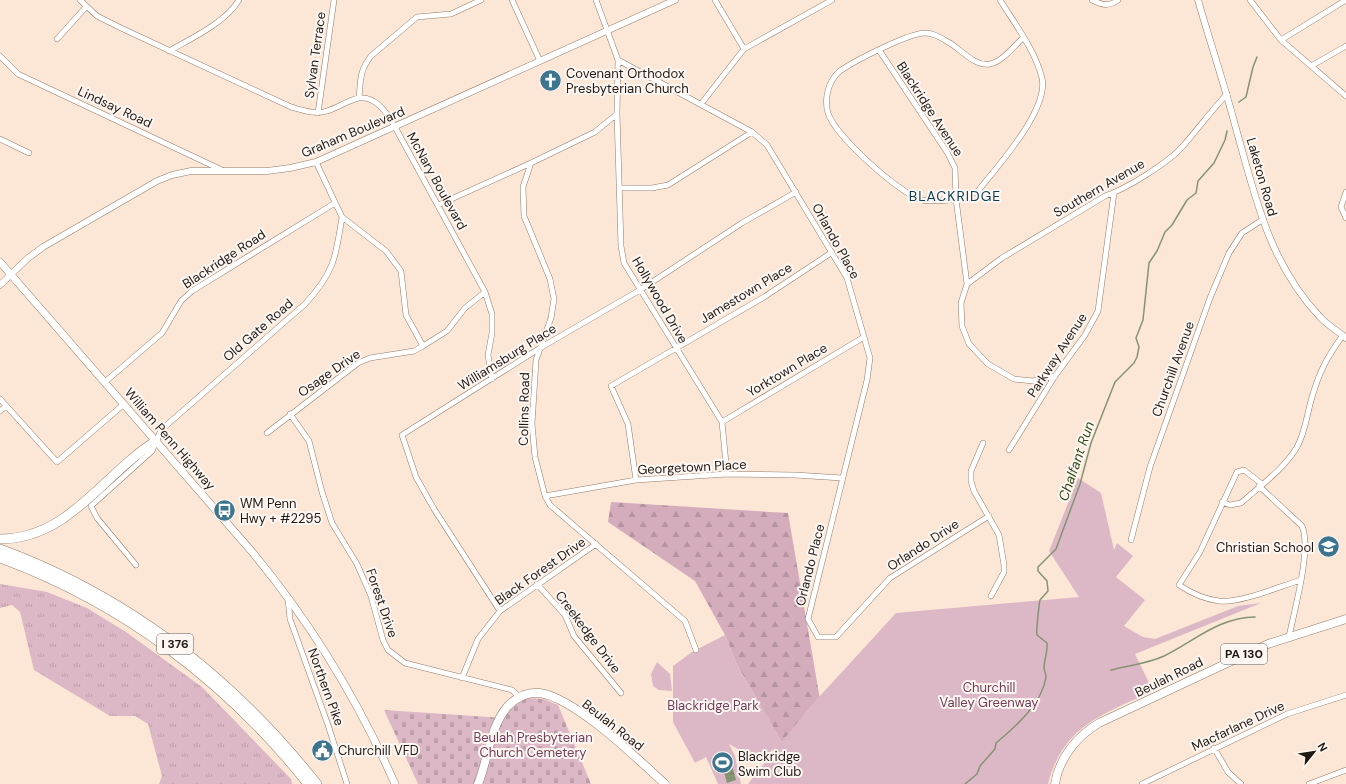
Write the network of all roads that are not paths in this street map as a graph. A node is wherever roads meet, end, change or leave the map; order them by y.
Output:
1 (239, 0) edge
2 (334, 0) edge
3 (481, 0) edge
4 (512, 0) edge
5 (596, 0) edge
6 (675, 0) edge
7 (715, 0) edge
8 (832, 0) edge
9 (1000, 0) edge
10 (1092, 0) edge
11 (1118, 0) edge
12 (1198, 0) edge
13 (1250, 0) edge
14 (1346, 0) edge
15 (81, 1) edge
16 (86, 7) junction
17 (608, 30) junction
18 (57, 38) dead end
19 (1023, 38) junction
20 (1281, 40) junction
21 (1346, 46) edge
22 (744, 49) junction
23 (878, 50) junction
24 (170, 51) junction
25 (0, 56) edge
26 (618, 60) junction
27 (540, 61) junction
28 (1311, 66) junction
29 (1226, 94) junction
30 (1346, 96) edge
31 (359, 98) junction
32 (701, 104) junction
33 (318, 113) junction
34 (617, 114) junction
35 (395, 127) junction
36 (752, 132) junction
37 (0, 139) edge
38 (29, 153) dead end
39 (316, 162) junction
40 (531, 163) junction
41 (226, 172) junction
42 (620, 188) junction
43 (796, 192) junction
44 (1346, 192) edge
45 (1114, 193) junction
46 (956, 199) junction
47 (335, 202) junction
48 (438, 205) junction
49 (342, 217) junction
50 (1346, 218) edge
51 (1262, 220) junction
52 (831, 254) junction
53 (0, 262) edge
54 (12, 274) junction
55 (967, 284) junction
56 (0, 285) edge
57 (640, 290) junction
58 (485, 292) junction
59 (1344, 336) edge
60 (864, 337) junction
61 (423, 346) junction
62 (540, 348) junction
63 (675, 348) junction
64 (1055, 376) junction
65 (492, 379) junction
66 (105, 382) junction
67 (0, 399) edge
68 (124, 404) junction
69 (6, 406) junction
70 (0, 411) edge
71 (290, 414) junction
72 (722, 422) junction
73 (267, 433) dead end
74 (156, 441) junction
75 (983, 443) dead end
76 (1009, 450) dead end
77 (727, 474) junction
78 (842, 478) junction
79 (636, 480) junction
80 (1261, 485) junction
81 (545, 496) junction
82 (1222, 502) junction
83 (989, 516) junction
84 (0, 539) edge
85 (1131, 540) dead end
86 (596, 544) junction
87 (0, 549) edge
88 (0, 558) edge
89 (136, 565) dead end
90 (1301, 580) junction
91 (537, 584) junction
92 (991, 596) dead end
93 (288, 598) junction
94 (500, 611) junction
95 (1346, 618) edge
96 (818, 637) joint
97 (1289, 637) junction
98 (696, 650) dead end
99 (462, 678) junction
100 (621, 693) dead end
101 (1346, 695) edge
102 (519, 697) junction
103 (1214, 748) junction
104 (1346, 770) edge
105 (1324, 781) edge
106 (308, 784) edge
107 (317, 784) edge
108 (347, 784) edge
109 (395, 784) edge
110 (478, 784) edge
111 (665, 784) edge
112 (1055, 784) edge
113 (1142, 784) edge
114 (1242, 784) edge
115 (1309, 784) edge

1 - 24 street
2 - 33 street, Sylvan Terrace
3 - 31 street
4 - 27 street
5 - 17 street, Hollywood Drive
6 - 17 street, Graham Boulevard
7 - 22 street
8 - 22 street
9 - 19 street
10 - 11 street
12 - 29 street, Laketon Road
13 - 20 street
14 - 20 street
15 - 16 street
16 - 18 street
16 - 24 street
17 - 26 street, Hollywood Drive
17 - 27 street, Graham Boulevard
19 - 23 street
19 - 46 street
20 - 28 street
21 - 28 street
22 - 32 street
23 - 46 street, Blackridge Avenue
23 - 46 street
24 - 33 street
25 - 41 street, Lindsay Road
26 - 32 street, Orlando Place
26 - 34 street, Hollywood Drive
27 - 35 street, Graham Boulevard
28 - 30 street
29 - 45 street, Southern Avenue
29 - 51 street, Laketon Road
31 - 33 street
31 - 35 street, McNary Boulevard
32 - 36 street, Orlando Place
34 - 40 street
34 - 42 street, Hollywood Drive
35 - 39 street, Graham Boulevard
35 - 48 street, McNary Boulevard
36 - 42 street
36 - 43 street, Orlando Place
37 - 38 street
39 - 41 street, Graham Boulevard
39 - 47 street
40 - 48 street
40 - 62 street, Collins Road
41 - 54 street, Graham Boulevard
42 - 57 street, Hollywood Drive
43 - 52 street, Orlando Place
43 - 57 street, Williamsburg Place
44 - 50 street
45 - 55 street, Southern Avenue
45 - 64 street, Parkway Avenue
46 - 55 street, Blackridge Avenue
47 - 49 street
47 - 66 street, Blackridge Road
48 - 58 street, McNary Boulevard
49 - 61 street
49 - 74 street, Old Gate Road
51 - 59 street, Laketon Road
51 - 85 street, Churchill Avenue
52 - 60 street, Orlando Place
52 - 63 street, Jamestown Place
53 - 54 main road, William Penn Highway
54 - 56 street, Graham Boulevard
54 - 66 main road, William Penn Highway
55 - 64 street, Blackridge Avenue
57 - 62 street, Williamsburg Place
57 - 63 street, Hollywood Drive
58 - 61 street, Osage Drive
58 - 65 street, McNary Boulevard
59 - 80 street
60 - 72 street, Yorktown Place
60 - 78 street, Orlando Place
61 - 71 street, Osage Drive
62 - 65 street, Williamsburg Place
62 - 81 street, Collins Road
63 - 72 street, Hollywood Drive
63 - 79 street, Jamestown Place
64 - 76 street, Parkway Avenue
65 - 94 street, Williamsburg Place
66 - 68 main road, William Penn Highway
67 - 69 street
68 - 69 street
68 - 74 main road, William Penn Highway
69 - 70 street
71 - 73 street, Osage Drive
71 - 99 street, Forest Drive
72 - 77 street, Hollywood Drive
74 - 84 highway
74 - 89 street, Old Gate Road
74 - 93 main road, William Penn Highway
75 - 83 street
77 - 78 street, Georgetown Place
77 - 79 street, Georgetown Place
78 - 96 street, Orlando Place
79 - 81 street, Georgetown Place
80 - 82 street
80 - 82 street
80 - 90 street
81 - 86 street, Collins Road
82 - 90 street
83 - 92 street
83 - 96 street, Orlando Drive
86 - 91 street, Black Forest Drive
86 - 98 street, Collins Road
87 - 107 highway, I 376
88 - 106 highway, I 376
90 - 97 street
91 - 94 street, Black Forest Drive
91 - 100 street, Creekedge Drive
93 - 108 street, Northern Pike
93 - 109 main road, William Penn Highway
94 - 99 street, Black Forest Drive
95 - 97 main road, Beulah Road / PA 130
97 - 112 main road, Beulah Road / PA 130
99 - 102 street, Forest Drive
101 - 103 street, Macfarlane Drive
102 - 110 main road
102 - 111 main road, Beulah Road
103 - 113 street, Macfarlane Drive
103 - 114 street
104 - 105 street
105 - 115 street

